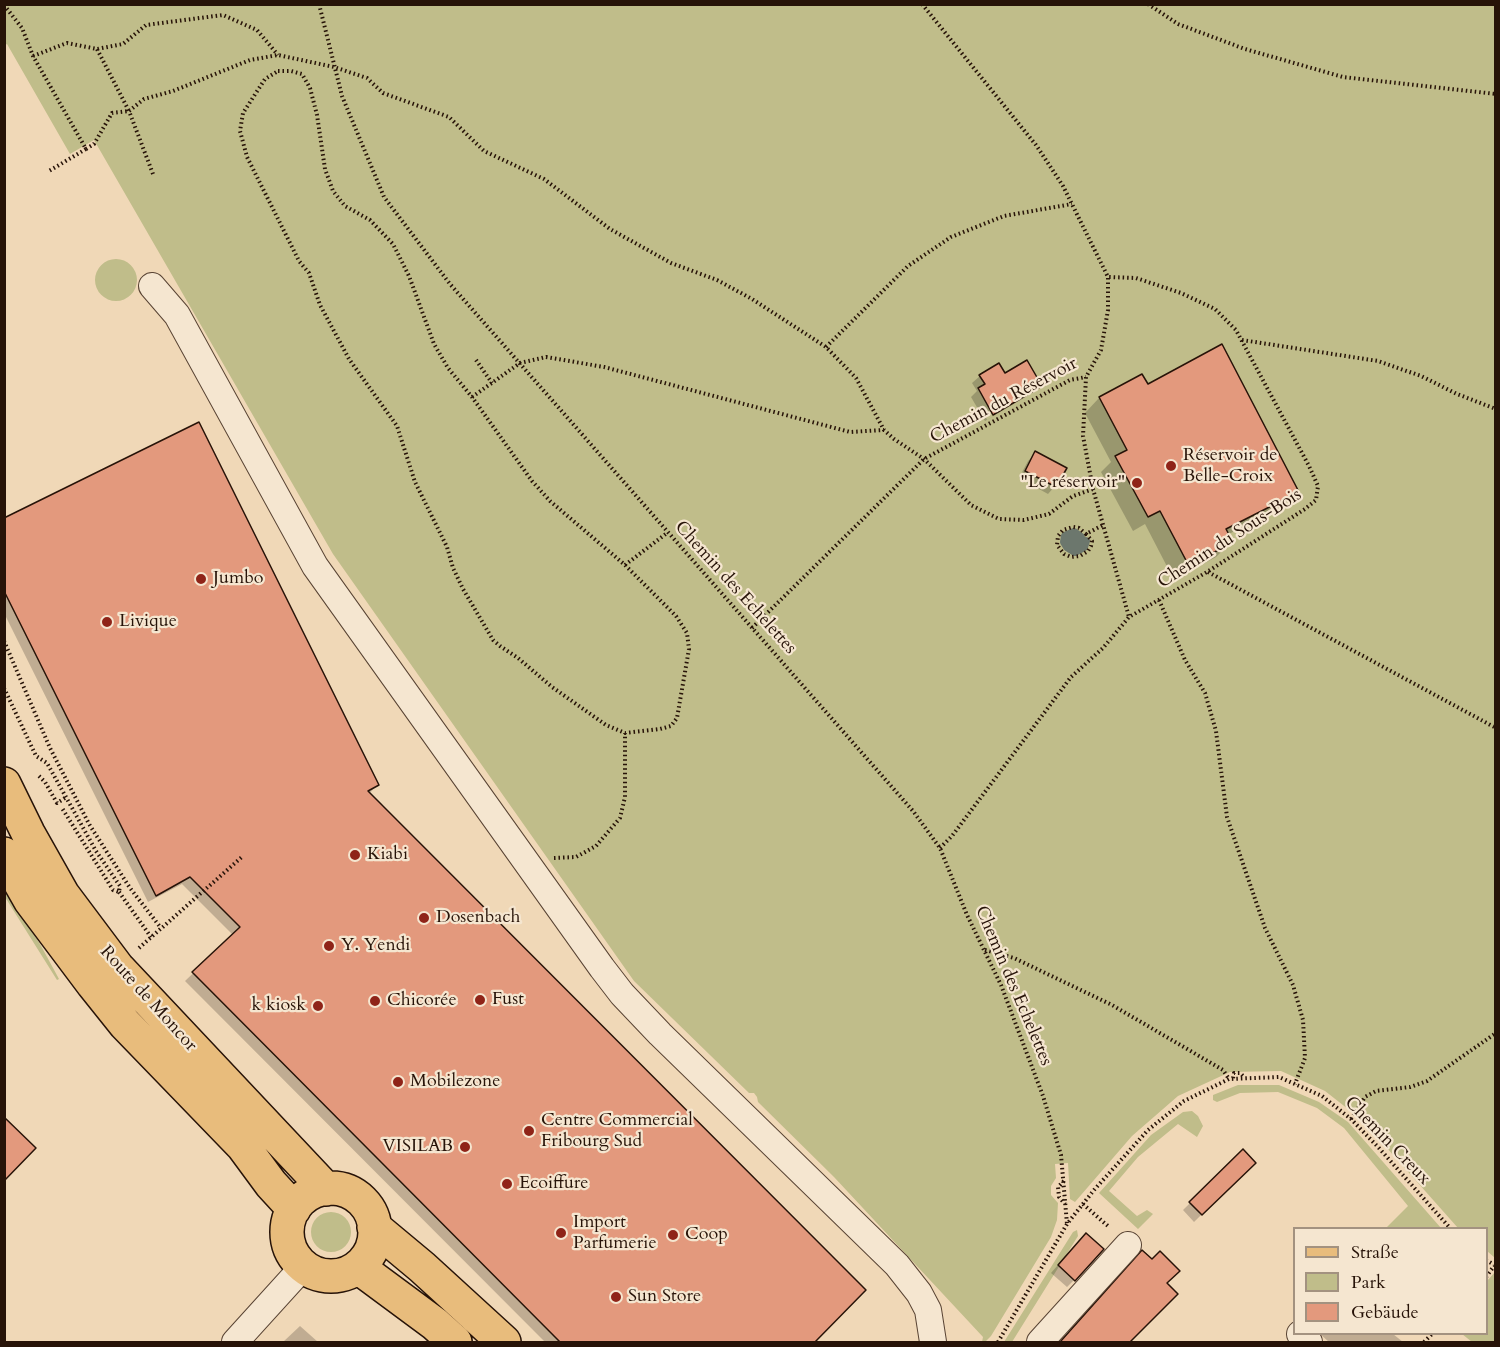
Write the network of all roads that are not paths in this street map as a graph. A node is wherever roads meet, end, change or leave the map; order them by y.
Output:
1 (152, 286) dead end
2 (4, 784) edge
3 (4, 854) edge
4 (326, 1189) junction
5 (294, 1209) junction
6 (374, 1227) junction
7 (1128, 1245) road end
8 (303, 1267) junction
9 (358, 1267) junction
10 (235, 1342) edge
11 (455, 1342) edge
12 (504, 1342) edge
13 (933, 1342) edge
14 (1040, 1342) edge

1 - 13 street
2 - 4 main road, Route de Moncor
3 - 5 main road, Route de Moncor
4 - 5 main road
4 - 6 main road
5 - 8 main road
6 - 9 main road
6 - 12 main road
7 - 14 street
8 - 9 main road
8 - 10 street
9 - 11 main road

